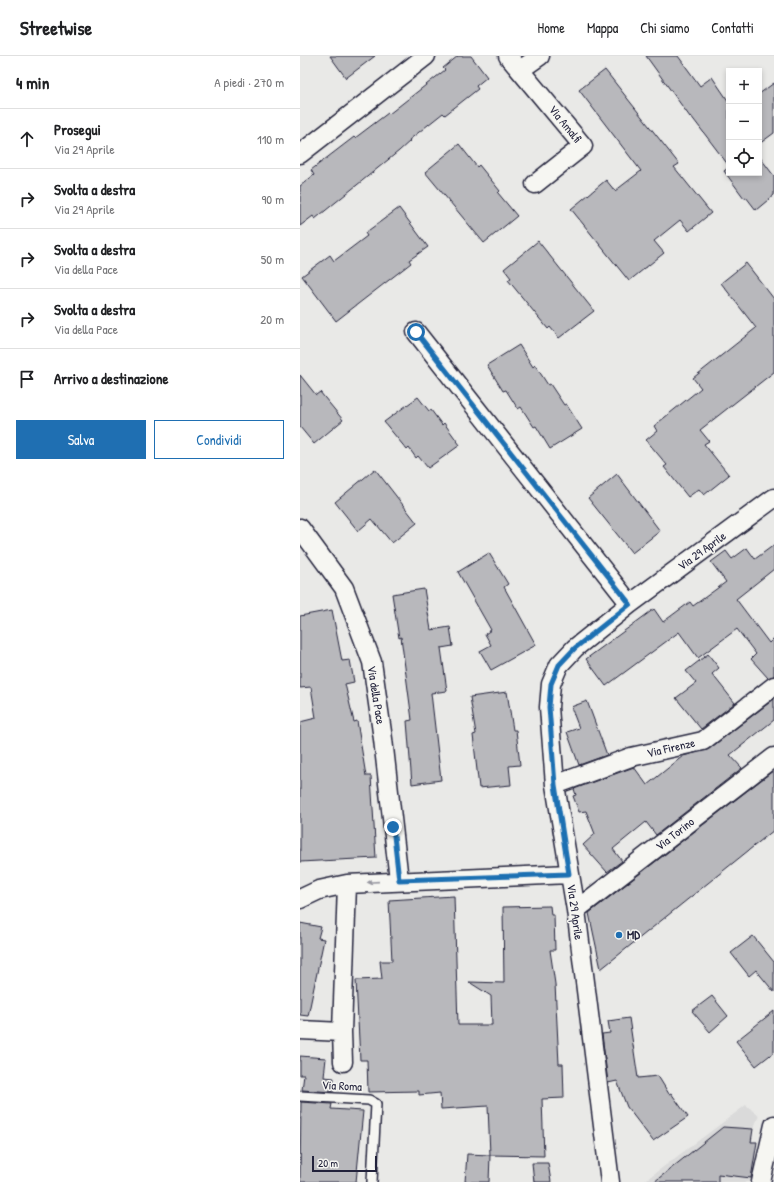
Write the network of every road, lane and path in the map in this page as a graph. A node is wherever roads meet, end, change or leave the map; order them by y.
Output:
1 (426, 56) edge
2 (508, 56) edge
3 (540, 56) edge
4 (520, 70) junction
5 (300, 154) edge
6 (535, 184) dead end
7 (416, 332) dead end
8 (774, 498) edge
9 (300, 528) edge
10 (630, 604) junction
11 (774, 686) edge
12 (774, 757) edge
13 (555, 785) junction
14 (569, 874) junction
15 (399, 880) junction
16 (348, 884) junction
17 (300, 899) edge
18 (576, 910) junction
19 (300, 1030) edge
20 (342, 1032) junction
21 (343, 1062) dead end
22 (300, 1096) edge
23 (774, 1125) edge
24 (372, 1182) edge
25 (610, 1182) edge
26 (761, 1182) edge

1 - 5 street
2 - 4 street, Via Amalfi
3 - 4 street
4 - 6 street, Via Amalfi
7 - 10 street
8 - 10 street, Via 29 Aprile
9 - 15 street, Via della Pace
10 - 13 street, Via 29 Aprile
11 - 13 street, Via Firenze
12 - 18 street, Via Torino
13 - 14 street, Via 29 Aprile
14 - 15 street
14 - 18 street, Via 29 Aprile
15 -> 16 street
16 - 17 street
16 - 20 street
18 - 25 street, Via 29 Aprile
19 - 20 street
20 - 21 street
22 - 24 lane, Via Roma
23 - 26 street

